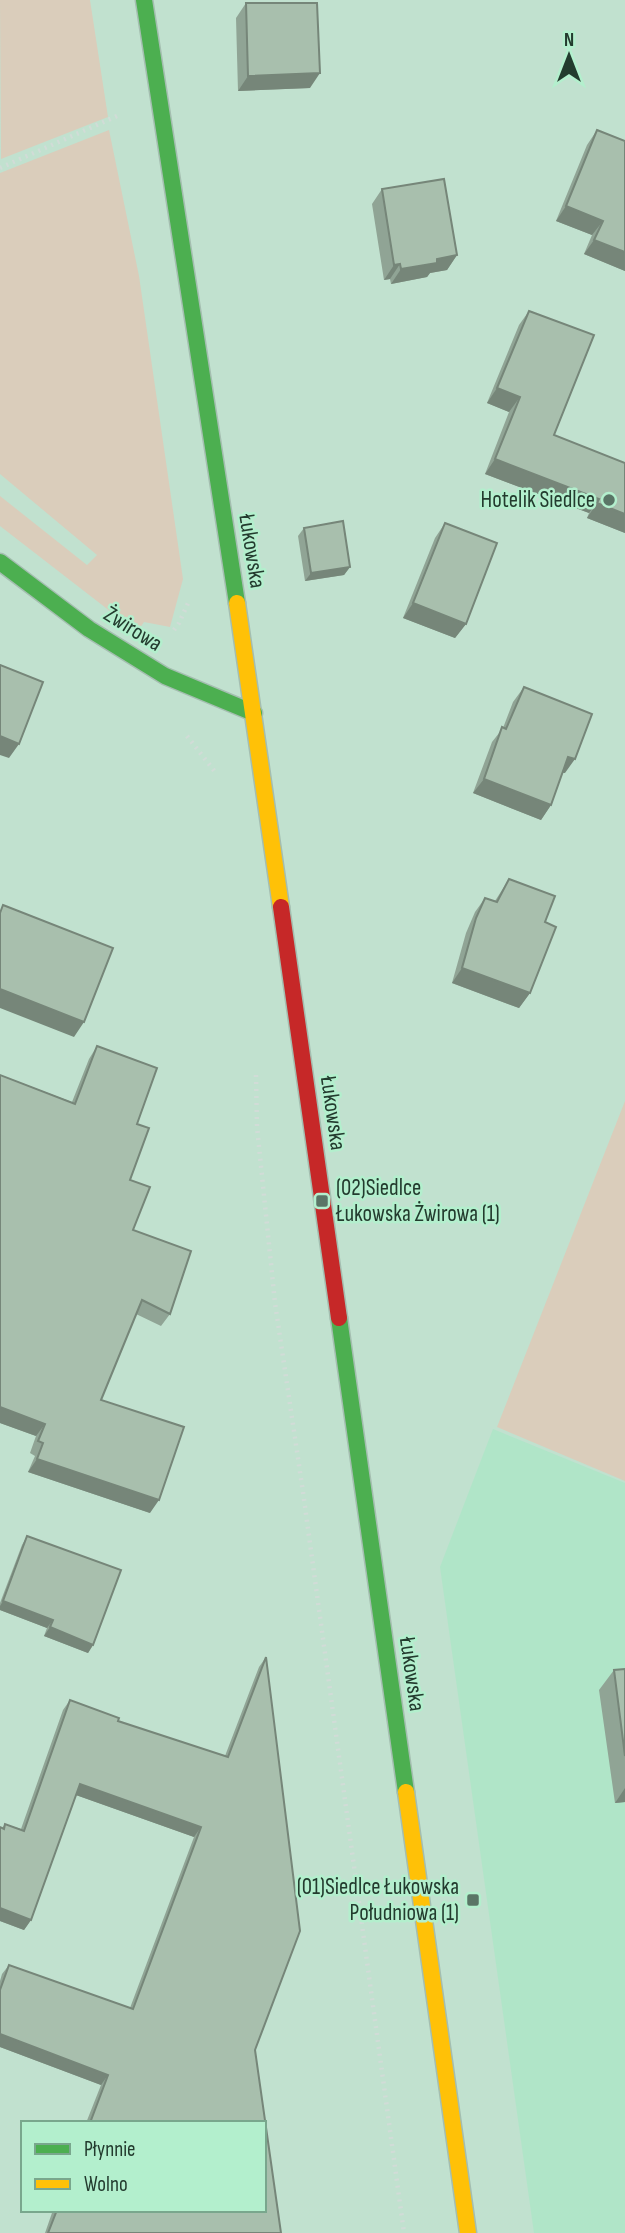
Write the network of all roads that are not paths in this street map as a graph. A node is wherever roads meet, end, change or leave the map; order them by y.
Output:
1 (144, 0) edge
2 (0, 562) edge
3 (254, 713) junction
4 (468, 2233) edge

1 - 3 main road, Łukowska
2 - 3 main road, Żwirowa
3 - 4 main road, Łukowska

